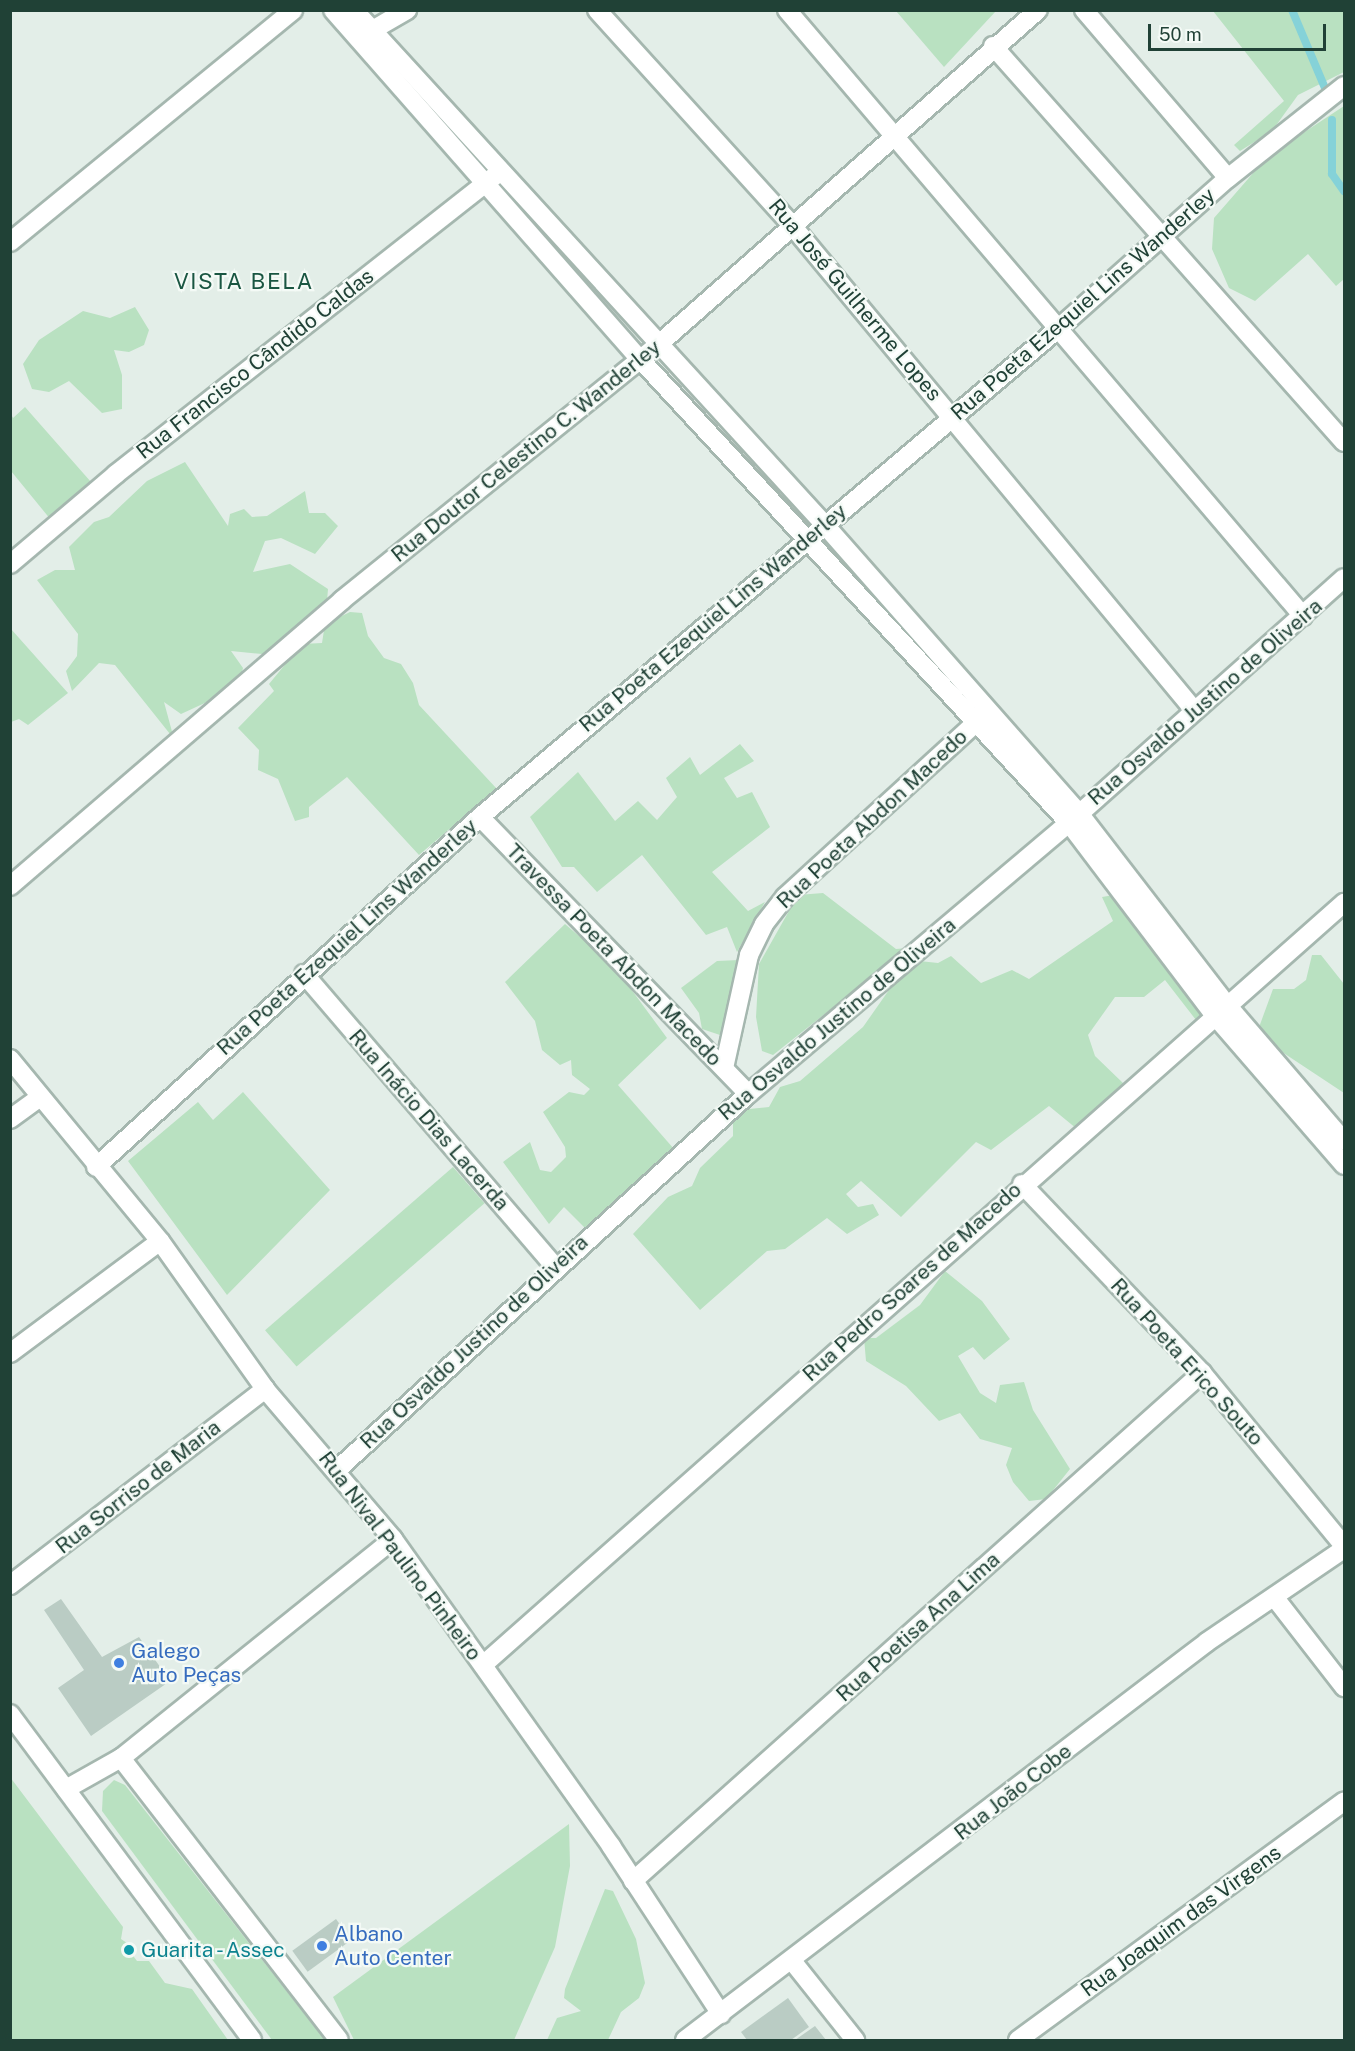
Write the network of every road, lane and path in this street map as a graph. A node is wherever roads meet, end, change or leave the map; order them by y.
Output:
1 (293, 10) edge
2 (333, 10) edge
3 (354, 10) edge
4 (407, 10) edge
5 (597, 10) edge
6 (787, 10) edge
7 (1038, 10) edge
8 (1084, 10) edge
9 (365, 34) junction
10 (993, 46) junction
11 (1344, 86) edge
12 (894, 132) junction
13 (503, 169) junction
14 (1228, 178) junction
15 (488, 182) junction
16 (790, 223) junction
17 (1161, 238) junction
18 (10, 242) edge
19 (1060, 327) junction
20 (659, 344) junction
21 (640, 359) junction
22 (953, 416) junction
23 (1344, 442) edge
24 (824, 524) junction
25 (807, 537) junction
26 (10, 564) edge
27 (1344, 578) edge
28 (1303, 616) junction
29 (1194, 710) junction
30 (982, 716) junction
31 (480, 817) junction
32 (1074, 818) junction
33 (10, 886) edge
34 (1344, 903) edge
35 (304, 974) junction
36 (1221, 1010) junction
37 (10, 1059) edge
38 (724, 1068) junction
39 (748, 1094) junction
40 (40, 1097) junction
41 (10, 1119) edge
42 (1344, 1142) edge
43 (1344, 1165) edge
44 (96, 1167) junction
45 (1022, 1184) junction
46 (160, 1241) junction
47 (555, 1267) junction
48 (10, 1353) edge
49 (1202, 1373) junction
50 (265, 1389) junction
51 (338, 1470) junction
52 (393, 1539) junction
53 (1344, 1548) edge
54 (10, 1585) edge
55 (1275, 1598) junction
56 (483, 1665) junction
57 (1344, 1687) edge
58 (10, 1714) edge
59 (121, 1758) junction
60 (66, 1789) junction
61 (1344, 1801) edge
62 (633, 1881) junction
63 (792, 1962) junction
64 (721, 2014) junction
65 (1038, 2035) edge
66 (252, 2040) edge
67 (339, 2040) edge
68 (685, 2040) edge
69 (855, 2040) edge
70 (1018, 2040) edge

1 - 18 street
2 - 9 street
3 - 9 street
4 - 9 street
5 - 16 street, Rua José Guilherme Lopes
6 - 12 street
7 - 10 street, Rua Doutor Celestino C. Wanderley
8 - 14 street
9 - 13 street
9 - 15 street
10 - 12 street, Rua Doutor Celestino C. Wanderley
10 - 17 street
11 - 14 street, Rua Poeta Ezequiel Lins Wanderley
12 - 16 street, Rua Doutor Celestino C. Wanderley
12 - 19 street
13 - 15 street, Rua Francisco Cândido Caldas
13 - 20 street
14 - 17 street, Rua Poeta Ezequiel Lins Wanderley
15 - 21 street
15 - 26 street, Rua Francisco Cândido Caldas
16 - 20 street, Rua Doutor Celestino C. Wanderley
16 - 22 street, Rua José Guilherme Lopes
17 - 19 street, Rua Poeta Ezequiel Lins Wanderley
17 - 23 street
19 - 22 street, Rua Poeta Ezequiel Lins Wanderley
19 - 28 street
20 - 21 street, Rua Doutor Celestino C. Wanderley
20 - 24 street
21 - 25 street
21 - 33 street, Rua Doutor Celestino C. Wanderley
22 - 24 street, Rua Poeta Ezequiel Lins Wanderley
22 - 29 street, Rua José Guilherme Lopes
24 - 25 street, Rua Poeta Ezequiel Lins Wanderley
24 - 30 street
25 - 30 street
25 - 31 street, Rua Poeta Ezequiel Lins Wanderley
27 - 28 street, Rua Osvaldo Justino de Oliveira
28 - 29 street, Rua Osvaldo Justino de Oliveira
29 - 32 street, Rua Osvaldo Justino de Oliveira
30 - 32 street
30 - 38 street, Rua Poeta Abdon Macedo
31 - 35 street, Rua Poeta Ezequiel Lins Wanderley
31 - 38 street, Travessa Poeta Abdon Macedo
32 - 36 street
32 - 39 street, Rua Osvaldo Justino de Oliveira
34 - 36 street, Rua Pedro Soares de Macedo
35 - 44 street, Rua Poeta Ezequiel Lins Wanderley
35 - 47 street, Rua Inácio Dias Lacerda
36 - 42 street
36 - 43 street
36 - 45 street, Rua Pedro Soares de Macedo
37 - 40 street, Rua Nival Paulino Pinheiro
38 - 39 street, Travessa Poeta Abdon Macedo
39 - 47 street, Rua Osvaldo Justino de Oliveira
40 - 41 street
40 - 44 street, Rua Nival Paulino Pinheiro
44 - 46 street, Rua Nival Paulino Pinheiro
45 - 49 street, Rua Poeta Erico Souto
45 - 56 street, Rua Pedro Soares de Macedo
46 - 48 street
46 - 50 street, Rua Nival Paulino Pinheiro
47 - 51 street, Rua Osvaldo Justino de Oliveira
49 - 53 street, Rua Poeta Erico Souto
49 - 62 street, Rua Poetisa Ana Lima
50 - 51 street, Rua Nival Paulino Pinheiro
50 - 54 street, Rua Sorriso de Maria
51 - 52 street, Rua Nival Paulino Pinheiro
52 - 56 street, Rua Nival Paulino Pinheiro
52 - 59 street
53 - 55 street, Rua João Cobe
55 - 57 street
55 - 63 street, Rua João Cobe
56 - 62 street, Rua Nival Paulino Pinheiro
58 - 60 street
59 - 60 street
59 - 67 street
60 - 66 street
61 - 65 street, Rua Joaquim das Virgens
62 - 64 street, Rua Nival Paulino Pinheiro
63 - 64 street, Rua João Cobe
63 - 69 street
64 - 68 street, Rua João Cobe
65 - 70 street, Rua Joaquim das Virgens

